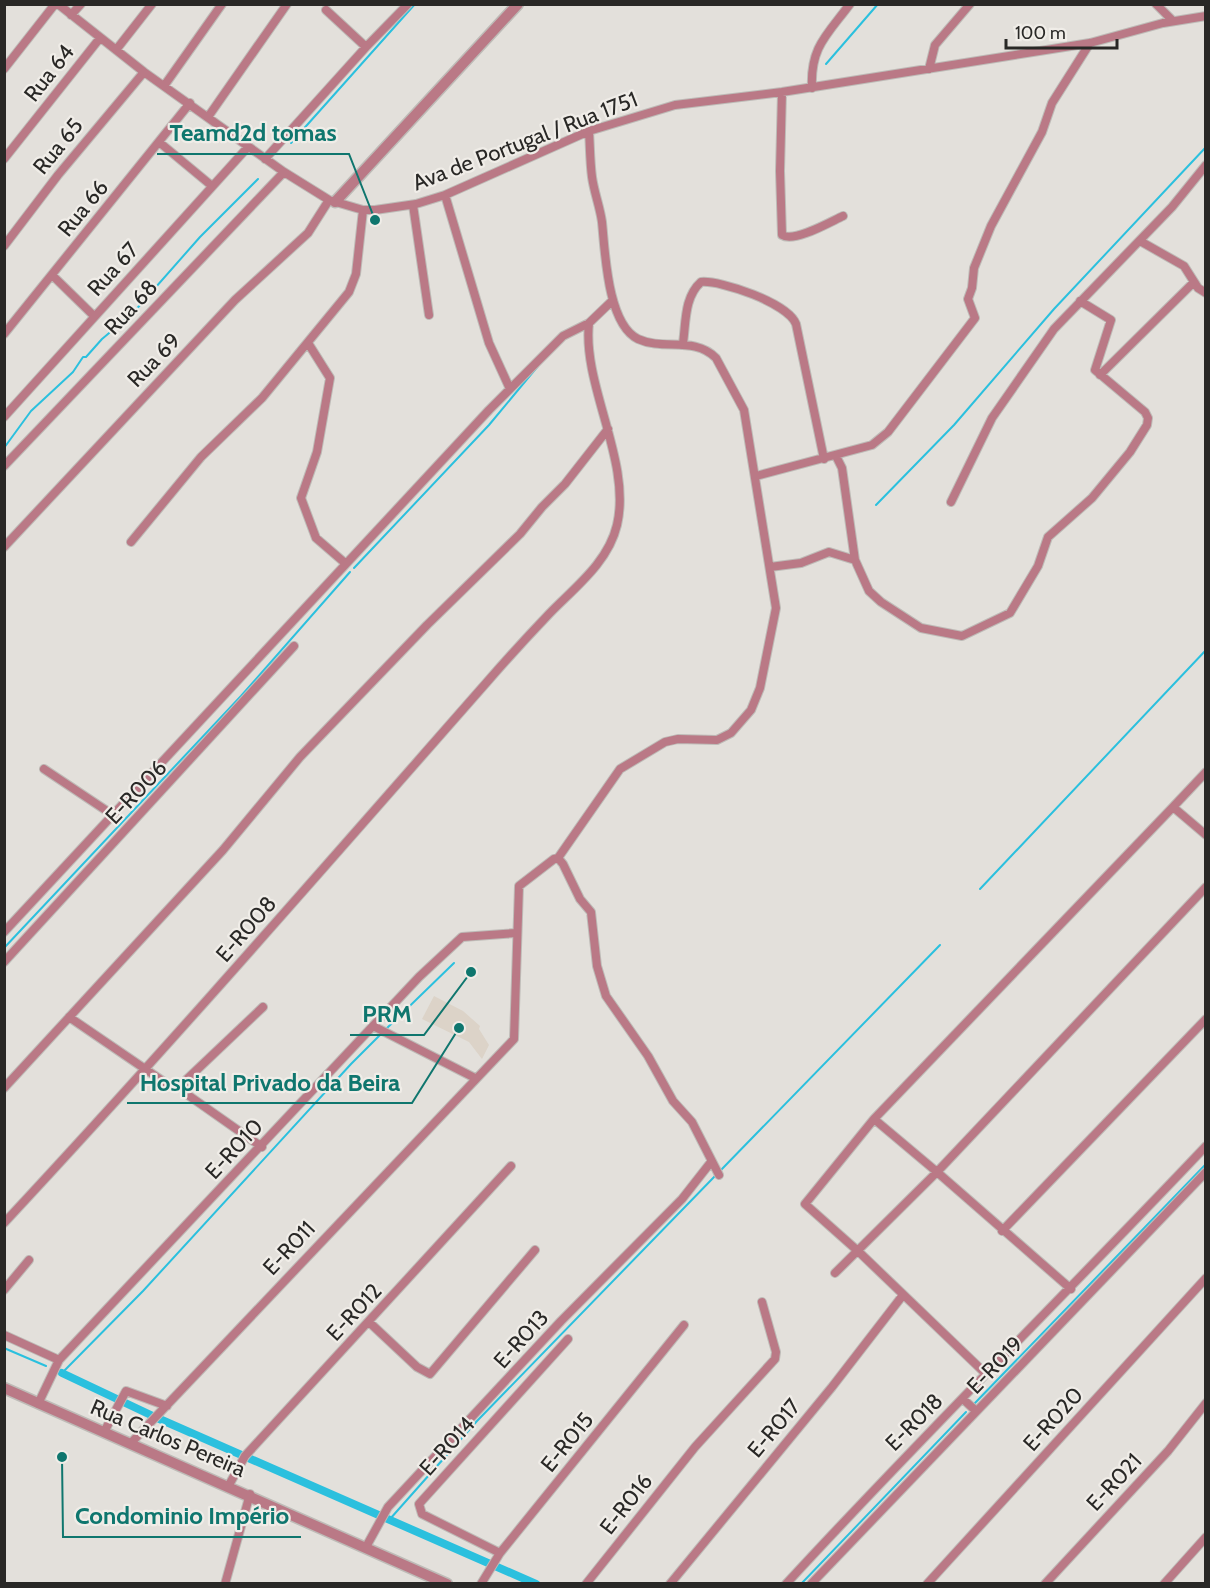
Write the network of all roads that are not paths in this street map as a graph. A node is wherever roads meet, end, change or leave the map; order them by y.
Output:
1 (56, 4) edge
2 (81, 4) edge
3 (152, 4) edge
4 (222, 4) edge
5 (287, 4) edge
6 (408, 4) edge
7 (518, 4) edge
8 (850, 4) edge
9 (970, 4) edge
10 (1156, 4) edge
11 (326, 10) dead end
12 (71, 15) junction
13 (1206, 15) edge
14 (1173, 21) junction
15 (100, 38) junction
16 (1090, 43) junction
17 (366, 47) junction
18 (116, 50) junction
19 (4, 69) edge
20 (929, 69) junction
21 (144, 72) junction
22 (165, 86) junction
23 (812, 88) junction
24 (782, 92) junction
25 (190, 104) junction
26 (208, 117) junction
27 (588, 131) junction
28 (159, 142) junction
29 (248, 147) junction
30 (4, 159) edge
31 (266, 159) junction
32 (1206, 165) edge
33 (284, 172) junction
34 (212, 186) junction
35 (445, 195) junction
36 (332, 201) junction
37 (413, 205) junction
38 (363, 210) junction
39 (843, 216) dead end
40 (1140, 241) junction
41 (4, 246) edge
42 (52, 274) junction
43 (1194, 282) junction
44 (1206, 293) edge
45 (613, 300) junction
46 (1080, 301) junction
47 (429, 315) dead end
48 (94, 316) junction
49 (589, 323) junction
50 (4, 334) edge
51 (308, 343) junction
52 (683, 343) junction
53 (1100, 375) junction
54 (510, 389) junction
55 (4, 417) edge
56 (608, 429) junction
57 (847, 453) junction
58 (836, 456) junction
59 (824, 459) junction
60 (4, 466) edge
61 (842, 468) junction
62 (756, 476) junction
63 (951, 502) dead end
64 (131, 542) dead end
65 (4, 547) edge
66 (855, 560) junction
67 (345, 563) junction
68 (770, 567) junction
69 (294, 646) dead end
70 (44, 769) dead end
71 (1206, 772) edge
72 (1173, 807) junction
73 (113, 815) junction
74 (1206, 835) edge
75 (558, 858) junction
76 (1206, 887) edge
77 (4, 932) edge
78 (516, 933) junction
79 (4, 962) edge
80 (263, 1007) dead end
81 (69, 1017) junction
82 (1206, 1019) edge
83 (373, 1026) junction
84 (146, 1071) junction
85 (475, 1078) junction
86 (183, 1086) junction
87 (4, 1088) edge
88 (874, 1119) junction
89 (1206, 1146) edge
90 (262, 1147) junction
91 (711, 1162) junction
92 (511, 1166) dead end
93 (937, 1172) junction
94 (1206, 1172) edge
95 (719, 1175) dead end
96 (4, 1223) edge
97 (1002, 1231) junction
98 (535, 1250) dead end
99 (859, 1252) junction
100 (29, 1260) dead end
101 (835, 1273) dead end
102 (1206, 1278) edge
103 (1071, 1289) junction
104 (4, 1290) edge
105 (903, 1295) junction
106 (762, 1302) dead end
107 (369, 1322) junction
108 (684, 1325) dead end
109 (4, 1335) edge
110 (568, 1339) dead end
111 (59, 1360) junction
112 (985, 1373) junction
113 (4, 1388) edge
114 (963, 1399) junction
115 (1206, 1402) edge
116 (38, 1404) junction
117 (167, 1406) junction
118 (976, 1411) junction
119 (104, 1432) junction
120 (130, 1444) junction
121 (229, 1485) junction
122 (250, 1494) junction
123 (1206, 1537) edge
124 (366, 1547) junction
125 (500, 1553) junction
126 (225, 1584) edge
127 (447, 1584) edge
128 (481, 1584) edge
129 (586, 1584) edge
130 (669, 1584) edge
131 (786, 1584) edge
132 (811, 1584) edge
133 (927, 1584) edge
134 (1045, 1584) edge
135 (1164, 1584) edge

1 - 12 street, Ava de Portugal / Rua 1751
1 - 19 street
2 - 12 street
3 - 18 street
4 - 22 street
5 - 26 street
6 - 17 street
7 - 36 street
8 - 23 street
9 - 20 street
10 - 14 street
11 - 17 street
12 - 15 street, Ava de Portugal / Rua 1751
13 - 14 street, Ava de Portugal / Rua 1751
14 - 16 street, Ava de Portugal / Rua 1751
15 - 18 street, Ava de Portugal / Rua 1751
15 - 30 street, Rua 64
16 - 20 street, Ava de Portugal / Rua 1751
16 - 57 street
17 - 31 street
18 - 21 street, Ava de Portugal / Rua 1751
20 - 23 street, Ava de Portugal / Rua 1751
21 - 22 street, Ava de Portugal / Rua 1751
21 - 41 street, Rua 65
22 - 25 street, Ava de Portugal / Rua 1751
23 - 24 street, Ava de Portugal / Rua 1751
24 - 27 street, Ava de Portugal / Rua 1751
24 - 39 street
25 - 26 street, Ava de Portugal / Rua 1751
25 - 28 street, Rua 66
26 - 29 street, Ava de Portugal / Rua 1751
27 - 35 street, Ava de Portugal / Rua 1751
27 - 45 street
28 - 34 street
28 - 42 street, Rua 66
29 - 31 street, Ava de Portugal / Rua 1751
29 - 34 street, Rua 67
31 - 33 street, Ava de Portugal / Rua 1751
32 - 40 street
33 - 36 street, Ava de Portugal / Rua 1751
33 - 60 street, Rua 68
34 - 48 street, Rua 67
35 - 37 street, Ava de Portugal / Rua 1751
35 - 54 street
36 - 38 street, Ava de Portugal / Rua 1751
36 - 65 street, Rua 69
37 - 38 street, Ava de Portugal / Rua 1751
37 - 47 street
38 - 51 street
40 - 43 street
40 - 46 street
42 - 48 street
42 - 50 street, Rua 66
43 - 44 street
43 - 53 street
45 - 49 street
45 - 52 street
46 - 53 street
46 - 63 street
48 - 55 street, Rua 67
49 - 54 street
49 - 56 street, E-R008
51 - 64 street
51 - 67 street
52 - 59 street
52 - 62 street
53 - 66 street
54 - 67 street
56 - 81 street
56 - 84 street, E-R008
57 - 58 street
57 - 61 street
58 - 59 street
58 - 61 street
59 - 62 street
61 - 66 street
62 - 68 street
66 - 68 street
67 - 73 street
68 - 75 street
69 - 79 street, E-R006
70 - 73 street
71 - 72 street
72 - 74 street
72 - 88 street
73 - 77 street
75 - 78 street, E-R011
75 - 91 street
76 - 93 street
78 - 83 street, E-R010
78 - 85 street, E-R011
80 - 86 street
81 - 84 street
81 - 87 street
82 - 97 street
83 - 85 street
83 - 90 street, E-R010
84 - 86 street
84 - 96 street, E-R008
85 - 117 street, E-R011
86 - 90 street
88 - 93 street
88 - 99 street
89 - 103 street, E-R018
90 - 111 street, E-R010
91 - 95 street
91 - 124 street, E-R013
92 - 107 street, E-R012
93 - 97 street
93 - 99 street
94 - 118 street, E-R019
97 - 103 street
98 - 107 street
99 - 101 street
99 - 105 street
100 - 104 street
102 - 133 street, E-R020
103 - 112 street, E-R018
105 - 112 street
105 - 130 street, E-R017
106 - 129 street, E-R016
107 - 121 street, E-R012
108 - 125 street, E-R015
109 - 111 street
110 - 125 street, E-R014
111 - 116 street, E-R010
112 - 114 street, E-R018
113 - 116 street, Rua Carlos Pereira
114 - 118 street
114 - 131 street, E-R018
115 - 134 street, E-R021
116 - 119 street, Rua Carlos Pereira
117 - 119 street
117 - 120 street, E-R011
118 - 132 street, E-R019
119 - 120 street, Rua Carlos Pereira
120 - 121 street, Rua Carlos Pereira
121 - 122 street, Rua Carlos Pereira
122 - 124 street, Rua Carlos Pereira
122 - 126 street
123 - 135 street
124 - 127 street, Rua Carlos Pereira
125 - 128 street, E-R015

